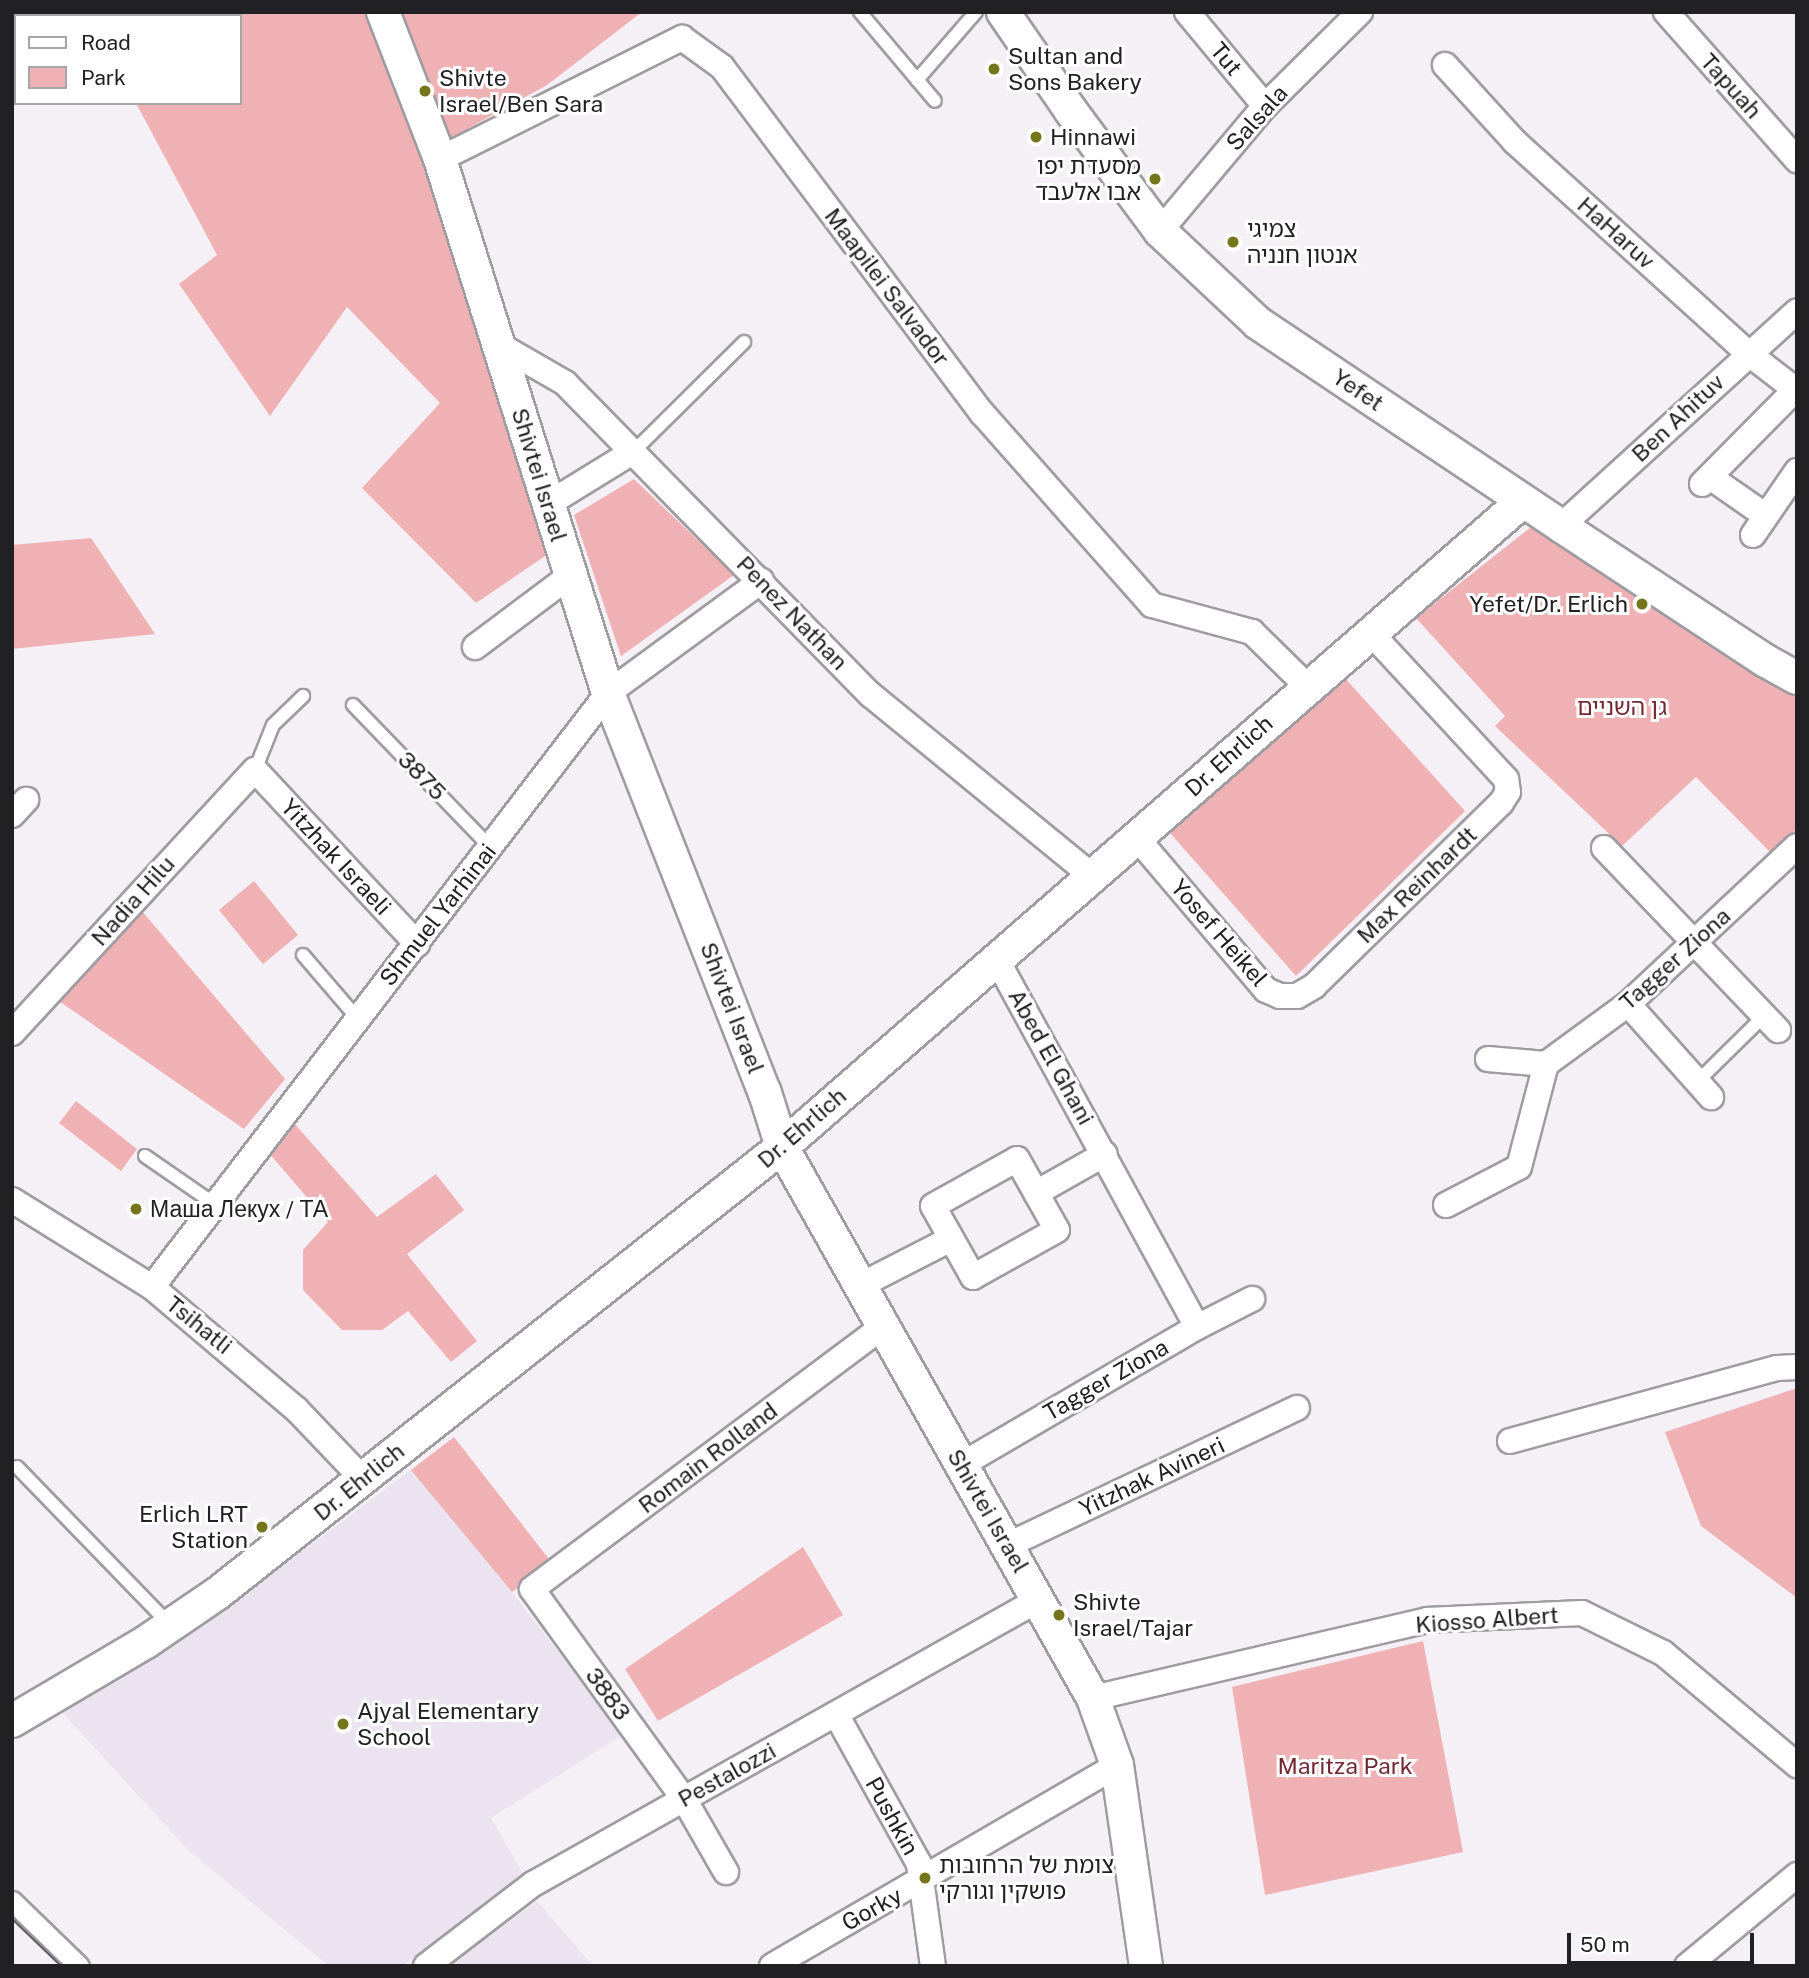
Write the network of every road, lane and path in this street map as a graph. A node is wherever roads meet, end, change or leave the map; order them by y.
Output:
1 (383, 12) edge
2 (860, 12) edge
3 (976, 12) edge
4 (1003, 12) edge
5 (1187, 12) edge
6 (1360, 12) edge
7 (1666, 12) edge
8 (1445, 65) dead end
9 (918, 80) junction
10 (935, 101) dead end
11 (1265, 106) junction
12 (440, 159) junction
13 (1797, 160) edge
14 (1160, 231) junction
15 (1797, 311) edge
16 (744, 342) dead end
17 (499, 345) junction
18 (1748, 353) junction
19 (1796, 390) edge
20 (634, 452) junction
21 (1797, 471) edge
22 (1523, 501) junction
23 (548, 504) junction
24 (1561, 526) junction
25 (571, 575) junction
26 (761, 581) junction
27 (1371, 633) junction
28 (475, 647) dead end
29 (1797, 678) edge
30 (1308, 687) junction
31 (608, 692) junction
32 (303, 696) dead end
33 (353, 705) dead end
34 (255, 770) junction
35 (1137, 838) junction
36 (1797, 846) edge
37 (490, 847) junction
38 (1604, 848) dead end
39 (1093, 877) junction
40 (417, 944) junction
41 (1694, 944) junction
42 (303, 955) dead end
43 (997, 960) junction
44 (1314, 986) joint
45 (1628, 1004) junction
46 (358, 1019) junction
47 (1771, 1023) joint
48 (12, 1033) edge
49 (1488, 1059) dead end
50 (1546, 1063) junction
51 (1704, 1089) joint
52 (765, 1093) junction
53 (826, 1108) junction
54 (782, 1147) junction
55 (1105, 1154) junction
56 (145, 1156) dead end
57 (1036, 1193) junction
58 (12, 1200) edge
59 (215, 1205) junction
60 (1446, 1205) dead end
61 (951, 1239) junction
62 (861, 1285) junction
63 (152, 1287) junction
64 (1252, 1299) dead end
65 (883, 1326) junction
66 (1197, 1326) junction
67 (1797, 1367) edge
68 (1297, 1408) dead end
69 (1510, 1441) dead end
70 (961, 1465) junction
71 (17, 1467) dead end
72 (362, 1478) junction
73 (1006, 1546) junction
74 (532, 1589) joint
75 (1038, 1600) junction
76 (171, 1626) junction
77 (1093, 1698) junction
78 (26, 1708) edge
79 (836, 1714) junction
80 (12, 1721) edge
81 (1117, 1765) junction
82 (1797, 1765) edge
83 (684, 1799) junction
84 (726, 1872) dead end
85 (1797, 1875) edge
86 (922, 1881) junction
87 (12, 1901) edge
88 (79, 1966) edge
89 (426, 1966) edge
90 (772, 1966) edge
91 (933, 1966) edge
92 (1146, 1966) edge
93 (1687, 1966) edge

1 - 12 street, Shivtei Israel
2 - 9 lane
3 - 9 lane
4 - 14 street, Yefet
5 - 11 street, Tut
6 - 11 street, Salsala
7 - 13 street, Tapuah
8 - 18 street, HaHaruv
9 - 10 lane
11 - 14 street, Salsala
12 - 17 street, Shivtei Israel
12 - 30 street, Maapilei Salvador
14 - 22 street, Yefet
15 - 18 street, Ben Ahituv
16 - 20 lane
17 - 20 street, Penez Nathan
17 - 23 street, Shivtei Israel
18 - 19 street, HaHaruv
18 - 24 street, Ben Ahituv
19 - 21 street
20 - 23 street
20 - 26 street, Penez Nathan
22 - 24 street, Yefet
22 - 27 street, Dr. Ehrlich
23 - 25 street, Shivtei Israel
24 - 29 street, Yefet
25 - 28 street
25 - 31 street, Shivtei Israel
26 - 31 street, Shmuel Yarhinai
26 - 39 street, Penez Nathan
27 - 30 street, Dr. Ehrlich
27 - 44 street, Max Reinhardt
30 - 35 street, Dr. Ehrlich
31 - 37 street, Shmuel Yarhinai
31 - 52 street, Shivtei Israel
32 - 34 lane
33 - 37 lane, 3875
34 - 40 street, Yitzhak Israeli
34 - 48 street, Nadia Hilu
35 - 39 street, Dr. Ehrlich
35 - 44 street, Yosef Heikel
36 - 41 street, Tagger Ziona
37 - 40 street, Shmuel Yarhinai
38 - 41 street
39 - 43 street, Dr. Ehrlich
40 - 46 street, Shmuel Yarhinai
41 - 45 street, Tagger Ziona
41 - 47 street
42 - 46 lane
43 - 53 street, Dr. Ehrlich
43 - 55 street, Abed El Ghani
45 - 50 street, Tagger Ziona
45 - 51 street
46 - 59 street, Shmuel Yarhinai
47 - 51 lane
49 - 50 street
50 - 60 street
52 - 53 street
52 - 54 street, Shivtei Israel
53 - 54 street, Dr. Ehrlich
54 - 62 street, Shivtei Israel
54 - 72 street, Dr. Ehrlich
55 - 57 street
55 - 66 street, Abed El Ghani
56 - 59 lane
57 - 61 street
57 - 61 street
58 - 63 street, Tsihatli
59 - 63 street, Shmuel Yarhinai
61 - 62 street
62 - 65 street, Shivtei Israel
63 - 72 street, Tsihatli
64 - 66 street, Tagger Ziona
65 - 70 street, Shivtei Israel
65 - 74 street, Romain Rolland
66 - 70 street, Tagger Ziona
67 - 69 street
68 - 73 street, Yitzhak Avineri
70 - 73 street, Shivtei Israel
71 - 76 lane
72 - 76 street, Dr. Ehrlich
73 - 75 street, Shivtei Israel
74 - 83 street, 3883
75 - 77 street, Shivtei Israel
75 - 79 street, Pestalozzi
76 - 78 street, Dr. Ehrlich
77 - 81 street, Shivtei Israel
77 - 82 street, Kiosso Albert
78 - 80 street, Dr. Ehrlich
79 - 83 street, Pestalozzi
79 - 86 street, Pushkin
81 - 86 street, Gorky
81 - 92 street, Shivtei Israel
83 - 84 street, 3883
83 - 89 street, Pestalozzi
85 - 93 street
86 - 90 street, Gorky
86 - 91 street, Pushkin
87 - 88 street

